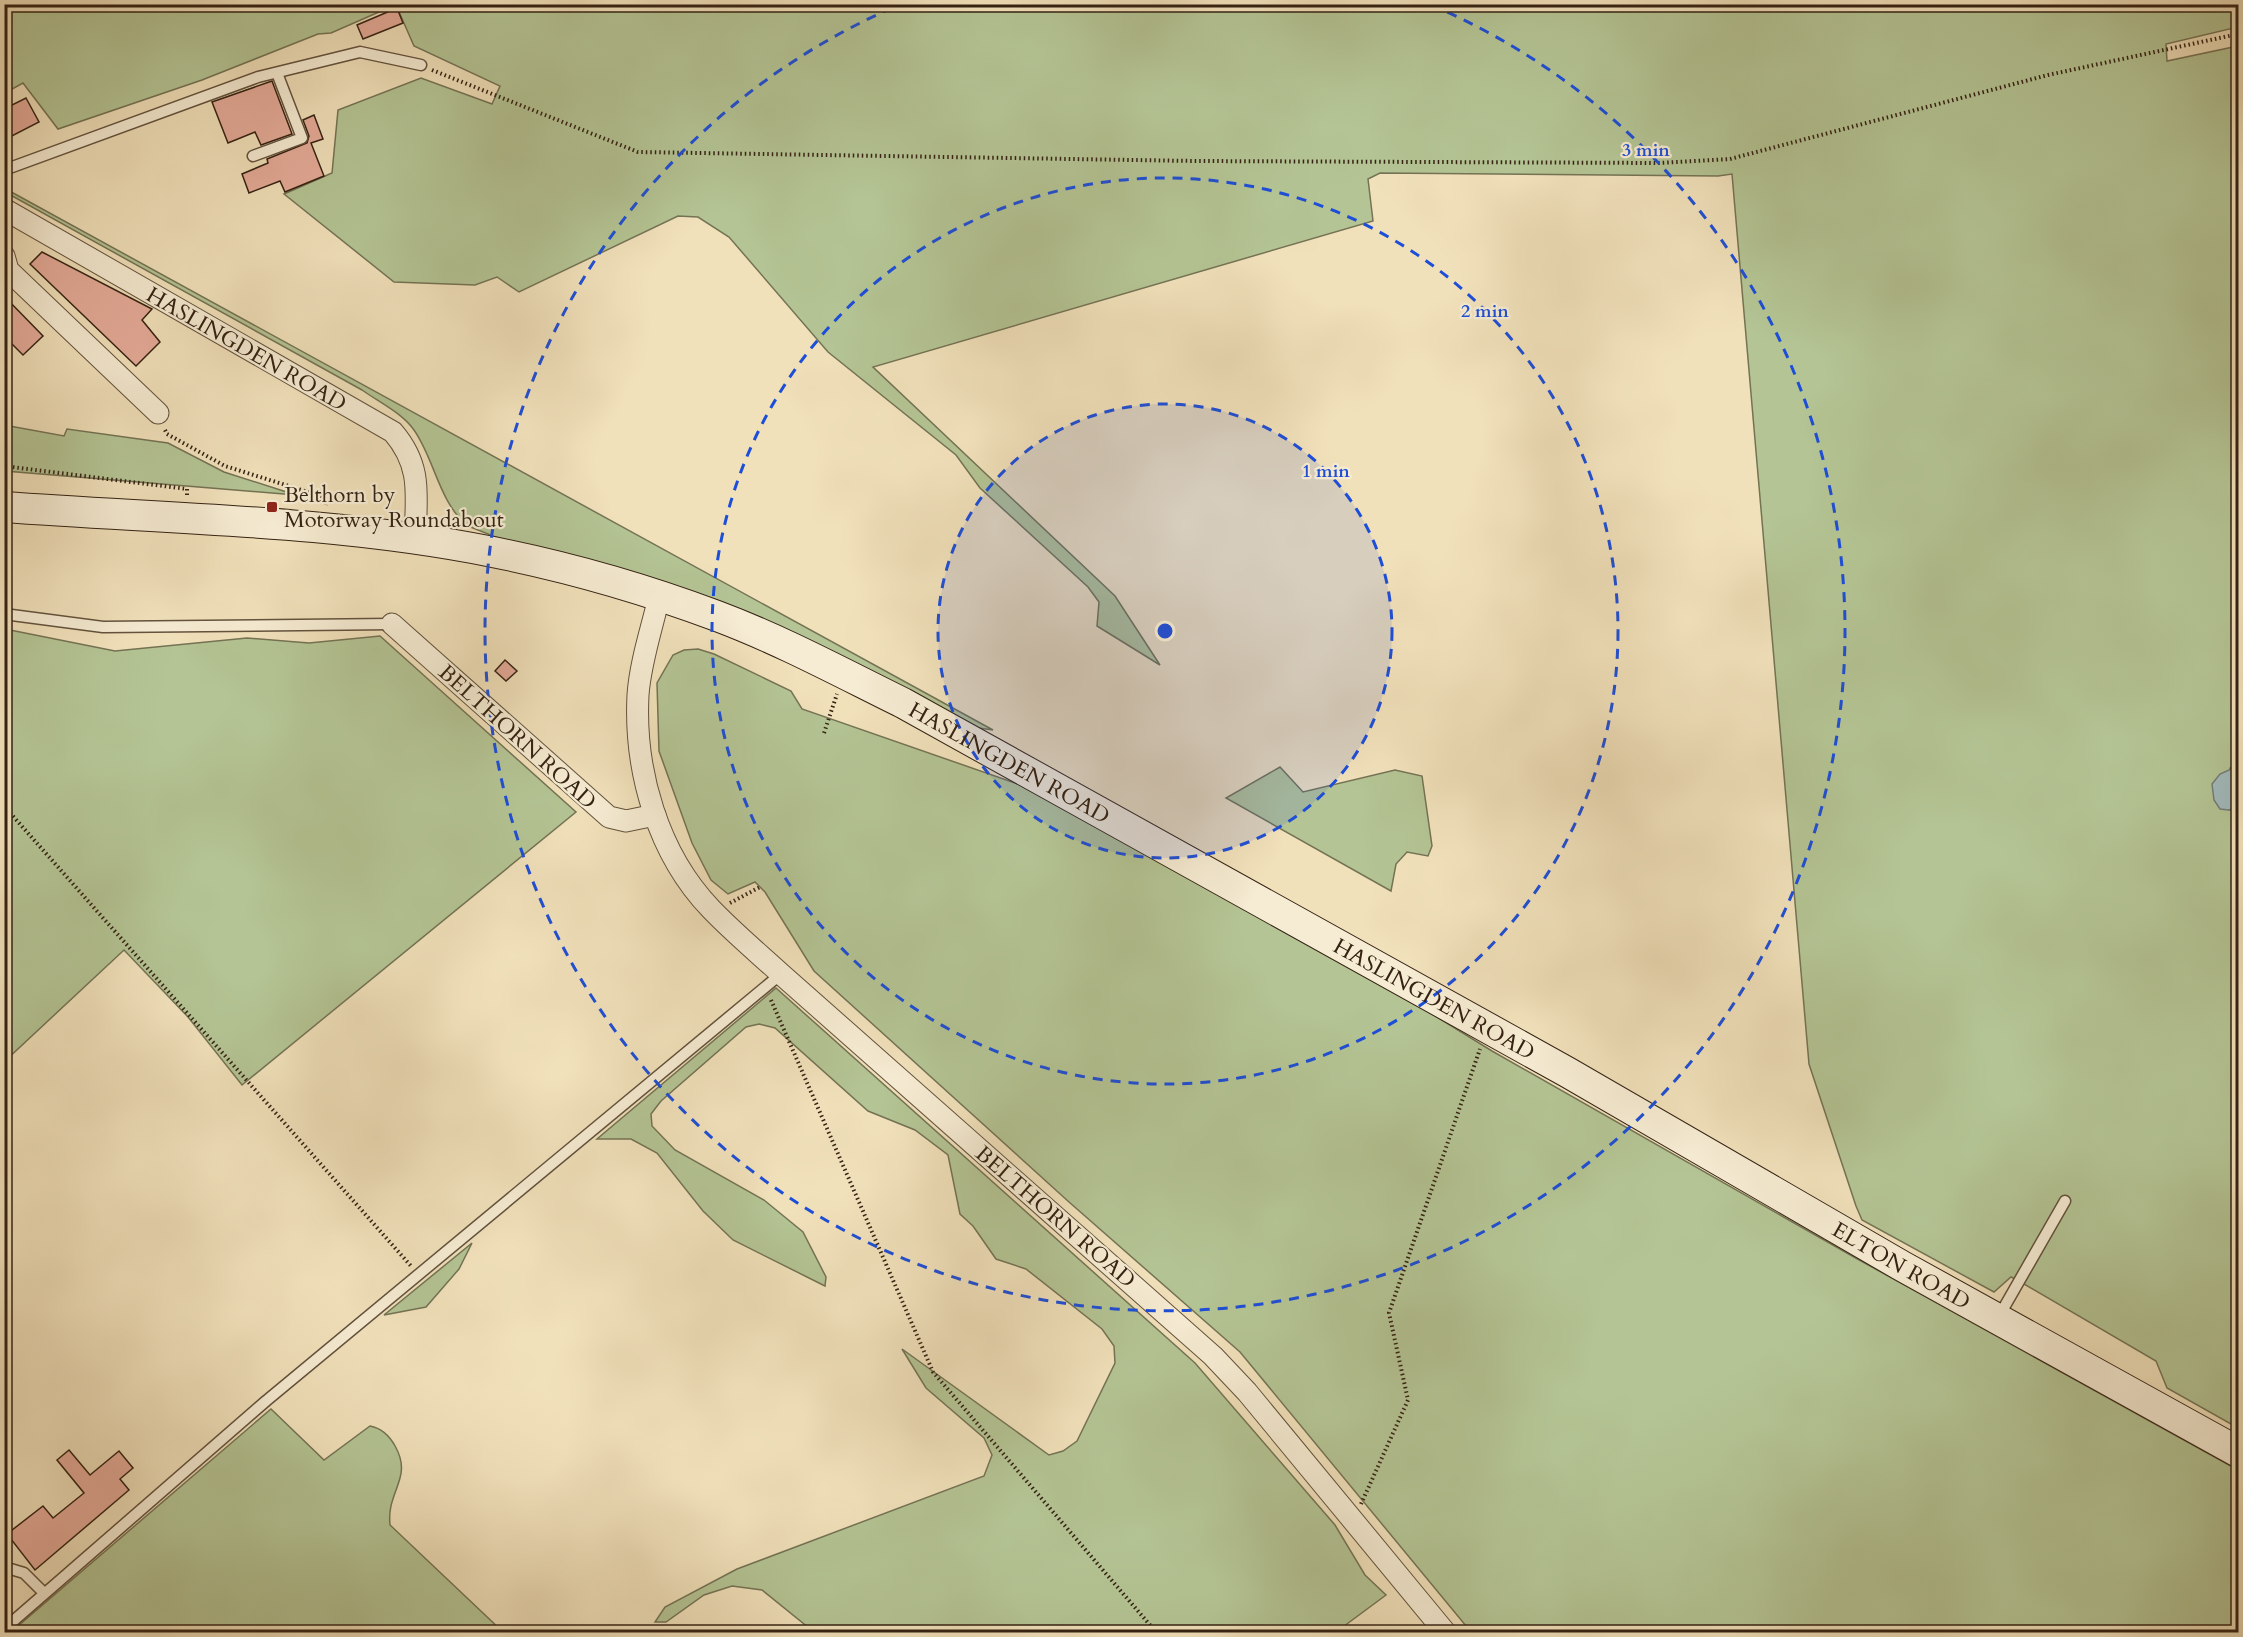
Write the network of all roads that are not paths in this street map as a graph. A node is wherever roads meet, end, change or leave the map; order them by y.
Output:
1 (421, 65) road end
2 (278, 73) junction
3 (253, 156) dead end
4 (4, 170) edge
5 (4, 209) edge
6 (4, 256) edge
7 (158, 412) road end
8 (4, 507) edge
9 (415, 539) junction
10 (659, 597) junction
11 (4, 614) edge
12 (392, 624) joint
13 (655, 815) junction
14 (774, 982) junction
15 (1567, 1072) joint
16 (2065, 1201) dead end
17 (1998, 1319) junction
18 (2238, 1452) edge
19 (4, 1567) edge
20 (44, 1593) junction
21 (4, 1629) edge
22 (1445, 1632) edge

1 - 2 lane
2 - 3 lane
2 - 4 lane
5 - 9 street, HASLINGDEN ROAD
6 - 7 street
8 - 9 main road, HASLINGDEN ROAD
9 - 10 main road, HASLINGDEN ROAD
10 - 13 street, BELTHORN ROAD
10 - 15 main road, HASLINGDEN ROAD
11 - 12 lane
12 - 13 street, BELTHORN ROAD
13 - 14 street, BELTHORN ROAD
14 - 20 lane
14 - 22 street, BELTHORN ROAD
15 - 17 main road, ELTON ROAD
16 - 17 lane
17 - 18 main road, ELTON ROAD
19 - 20 lane
20 - 21 lane

